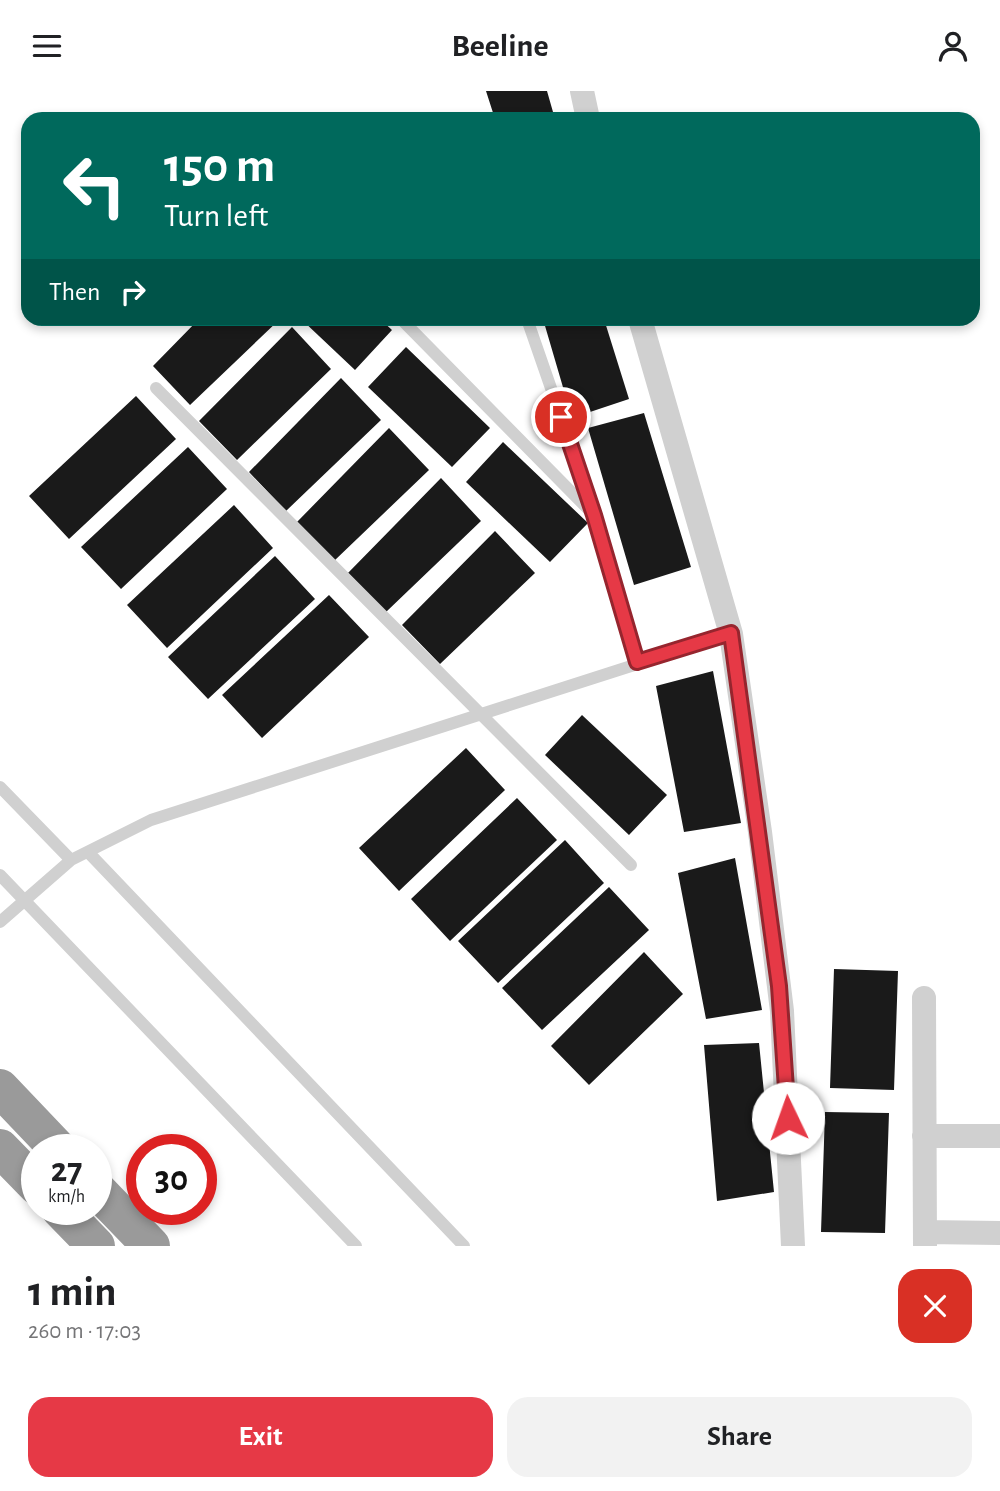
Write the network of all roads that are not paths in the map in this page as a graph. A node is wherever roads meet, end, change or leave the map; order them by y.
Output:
1 (582, 91) edge
2 (586, 112) edge
3 (408, 326) edge
4 (529, 326) edge
5 (642, 326) edge
6 (156, 388) dead end
7 (594, 515) junction
8 (731, 633) junction
9 (637, 662) junction
10 (480, 712) junction
11 (0, 787) edge
12 (88, 852) junction
13 (71, 860) junction
14 (631, 865) dead end
15 (0, 875) edge
16 (25, 900) junction
17 (0, 922) edge
18 (923, 998) dead end
19 (0, 1088) edge
20 (44, 1134) edge
21 (924, 1136) junction
22 (1000, 1136) edge
23 (0, 1148) edge
24 (21, 1170) edge
25 (112, 1206) edge
26 (76, 1225) edge
27 (1000, 1233) edge
28 (925, 1239) edge
29 (96, 1246) edge
30 (151, 1246) edge
31 (356, 1246) edge
32 (464, 1246) edge
33 (793, 1246) edge

1 - 2 street
3 - 7 lane
4 - 7 lane
5 - 8 street
6 - 10 lane
7 - 9 lane
8 - 9 lane
8 - 33 street
9 - 10 lane
10 - 12 lane
10 - 14 lane
11 - 13 lane
12 - 13 lane
12 - 32 lane
13 - 16 lane
15 - 16 lane
16 - 17 lane
16 - 31 lane
18 - 21 street
19 - 20 highway
21 - 22 street
21 - 28 street
23 - 24 highway
25 - 30 highway
26 - 29 highway
27 - 28 street

